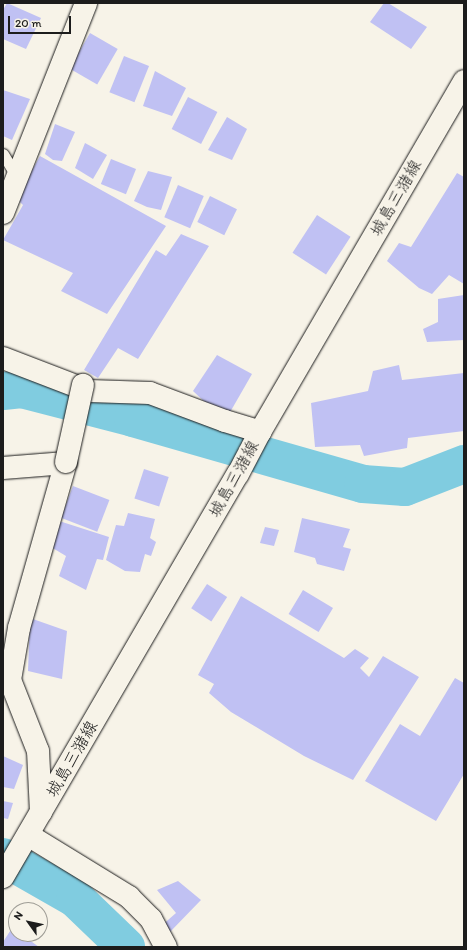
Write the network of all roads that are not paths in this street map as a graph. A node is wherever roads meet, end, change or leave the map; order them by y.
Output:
1 (86, 3) edge
2 (464, 81) edge
3 (3, 154) edge
4 (17, 177) junction
5 (3, 213) edge
6 (3, 358) edge
7 (86, 388) junction
8 (260, 432) junction
9 (66, 462) junction
10 (3, 468) edge
11 (41, 812) junction
12 (28, 835) junction
13 (3, 877) edge
14 (166, 947) edge

1 - 4 street
2 - 8 street, 城島三潴線
3 - 4 lane
4 - 5 street
6 - 7 street
7 - 8 street
7 - 9 street, bridge
8 - 11 street, 城島三潴線
9 - 10 street
9 - 11 street
11 - 12 street, 城島三潴線
12 - 13 street, 城島三潴線
12 - 14 street

